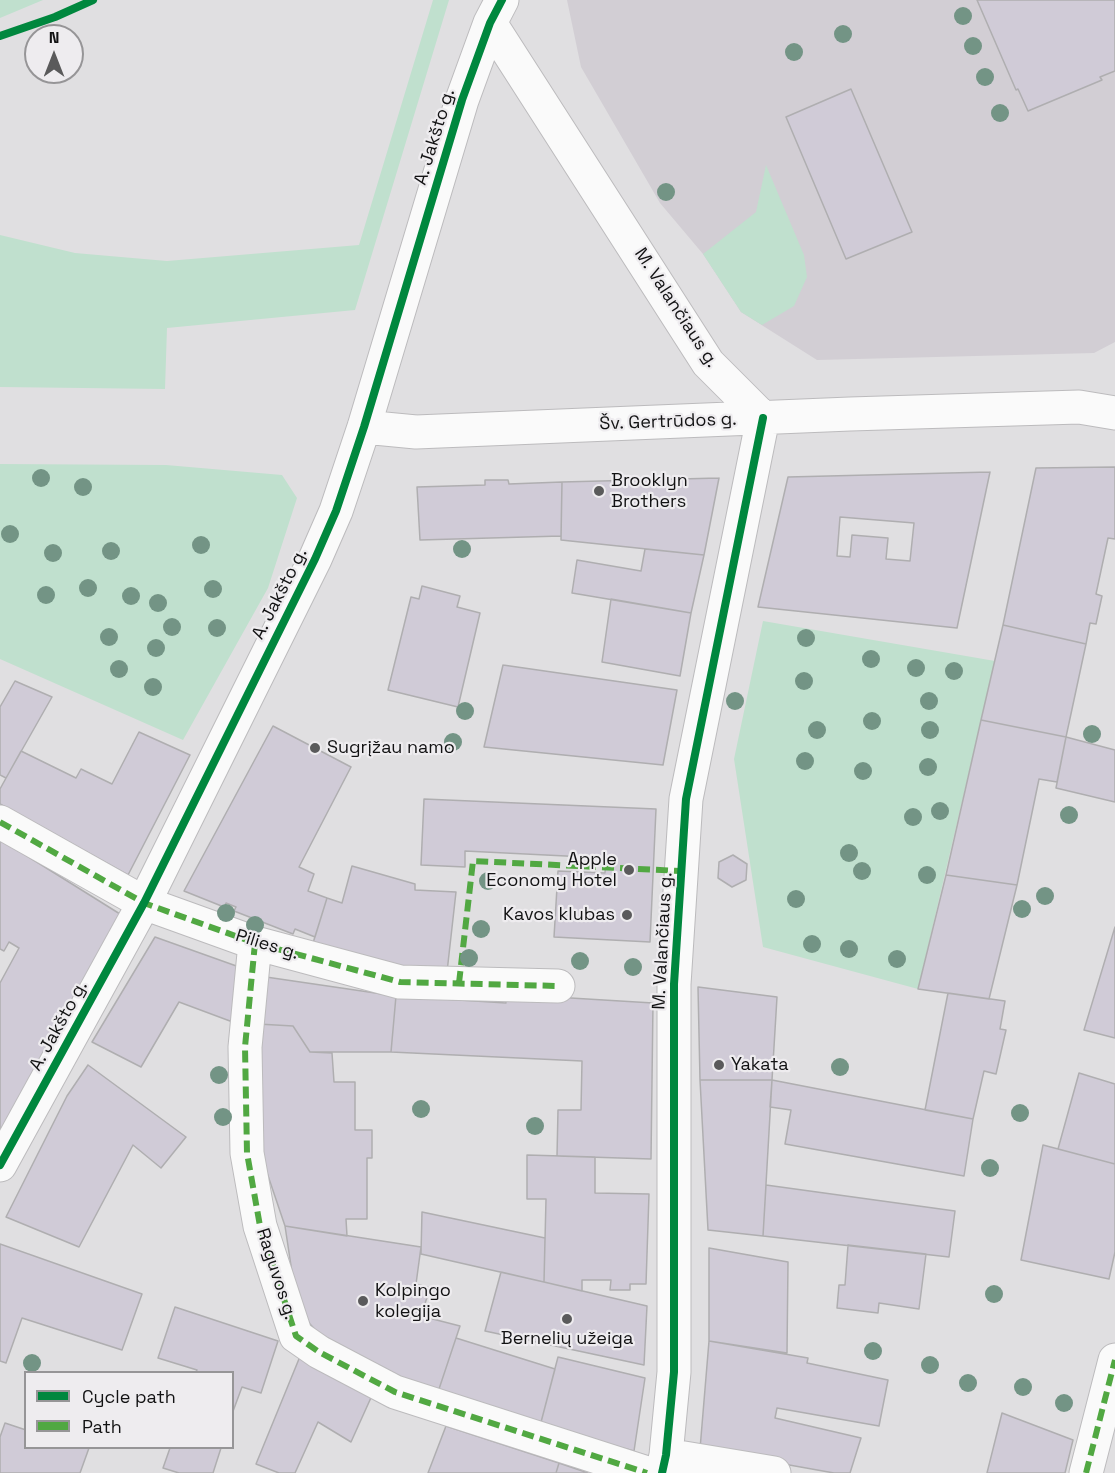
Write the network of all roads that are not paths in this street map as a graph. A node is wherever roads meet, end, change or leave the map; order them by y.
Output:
1 (496, 11) edge
2 (1115, 390) edge
3 (1079, 407) junction
4 (1115, 413) edge
5 (763, 418) junction
6 (364, 427) junction
7 (0, 822) edge
8 (144, 903) junction
9 (255, 943) junction
10 (558, 986) dead end
11 (0, 1165) edge
12 (1115, 1360) edge
13 (658, 1467) edge
14 (774, 1473) edge
15 (1086, 1473) edge

1 - 5 street, M. Valančiaus g.
1 - 6 street, A. Jakšto g.
2 - 3 street
3 - 4 street, Šv. Gertrūdos g.
3 - 5 street, Šv. Gertrūdos g.
5 - 6 street, Šv. Gertrūdos g.
5 - 13 street, M. Valančiaus g.
6 - 8 street, A. Jakšto g.
7 - 8 street, Pilies g.
8 - 9 street, Pilies g.
8 - 11 street, A. Jakšto g.
9 - 10 street, Pilies g.
9 - 13 street, Raguvos g.
12 - 15 street
13 - 14 street, Raguvos g.

